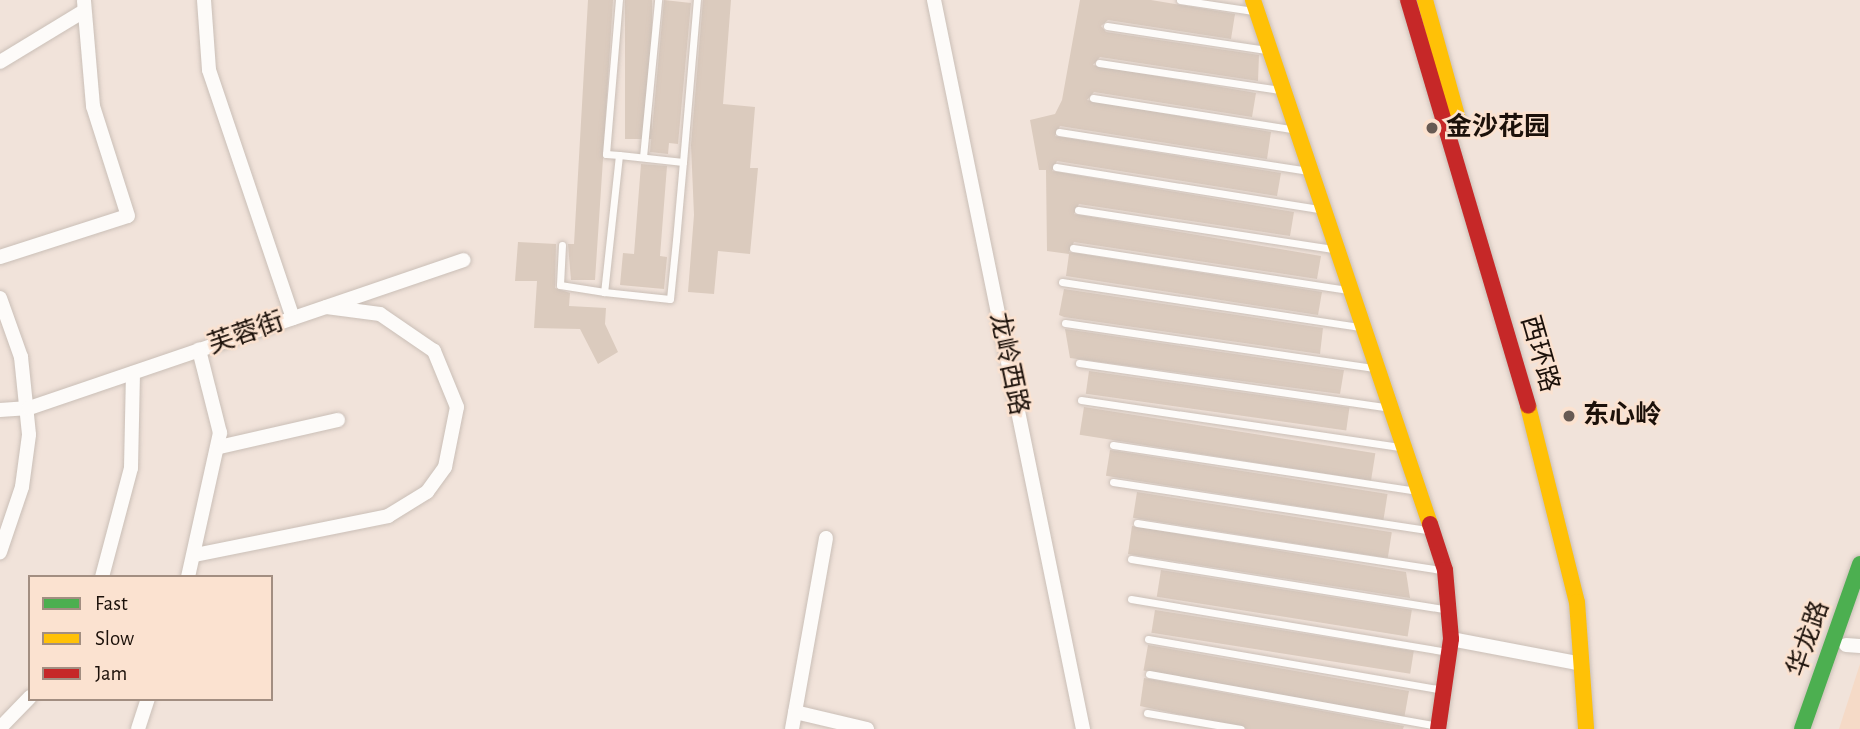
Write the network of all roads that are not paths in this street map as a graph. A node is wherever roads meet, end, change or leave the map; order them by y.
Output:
1 (204, 0) edge
2 (619, 0) edge
3 (658, 0) edge
4 (697, 0) edge
5 (934, 0) edge
6 (1180, 0) edge
7 (1425, 0) edge
8 (1410, 2) edge
9 (84, 5) edge
10 (1255, 6) edge
11 (1107, 26) dead end
12 (1270, 51) junction
13 (0, 62) edge
14 (1099, 63) dead end
15 (1284, 91) junction
16 (1093, 98) dead end
17 (1297, 129) junction
18 (1059, 132) dead end
19 (618, 155) junction
20 (643, 157) junction
21 (683, 162) junction
22 (1056, 167) dead end
23 (1311, 172) junction
24 (1324, 209) junction
25 (1078, 210) dead end
26 (562, 245) dead end
27 (1073, 248) dead end
28 (1337, 250) junction
29 (0, 257) edge
30 (463, 260) dead end
31 (1062, 282) dead end
32 (1351, 291) junction
33 (604, 292) junction
34 (0, 298) edge
35 (326, 307) junction
36 (293, 318) junction
37 (1065, 323) dead end
38 (1364, 328) junction
39 (199, 350) junction
40 (1079, 363) dead end
41 (1377, 369) junction
42 (133, 373) junction
43 (1081, 400) dead end
44 (29, 408) junction
45 (1391, 408) junction
46 (0, 410) edge
47 (338, 420) dead end
48 (1113, 445) dead end
49 (219, 447) junction
50 (1404, 447) junction
51 (1113, 482) dead end
52 (1419, 491) junction
53 (1137, 523) dead end
54 (1432, 530) junction
55 (826, 538) dead end
56 (0, 552) edge
57 (195, 555) junction
58 (1131, 559) dead end
59 (1860, 564) edge
60 (1446, 570) junction
61 (103, 575) edge
62 (189, 575) edge
63 (1131, 599) dead end
64 (1860, 604) edge
65 (1451, 610) junction
66 (1148, 639) dead end
67 (1450, 646) junction
68 (1853, 646) edge
69 (1582, 664) junction
70 (1149, 674) dead end
71 (1444, 690) junction
72 (28, 699) edge
73 (147, 701) edge
74 (795, 712) junction
75 (1147, 713) dead end
76 (0, 728) edge
77 (1438, 728) edge
78 (138, 729) edge
79 (792, 729) edge
80 (867, 729) edge
81 (1083, 729) edge
82 (1241, 729) edge
83 (1586, 729) edge
84 (1598, 729) edge
85 (1802, 729) edge
86 (1816, 729) edge

1 - 36 street
2 - 19 lane
3 - 20 lane
4 - 21 lane
5 - 81 street, 龙岭西路
6 - 10 lane
7 - 84 main road, 西环路
8 - 69 main road, 西环路
9 - 13 street
9 - 29 street
10 - 12 main road
11 - 12 lane
12 - 15 main road
14 - 15 lane
15 - 17 main road
16 - 17 lane
17 - 23 main road
18 - 23 lane
19 - 20 lane
19 - 33 lane
20 - 21 lane
21 - 33 lane
22 - 24 lane
23 - 24 main road
24 - 28 main road
25 - 28 lane
26 - 33 lane
27 - 32 lane
28 - 32 main road
30 - 35 street, 芙蓉街
31 - 38 lane
32 - 38 main road
34 - 44 street
35 - 36 street, 芙蓉街
35 - 57 street
36 - 39 street, 芙蓉街
37 - 41 lane
38 - 41 main road
39 - 42 street, 芙蓉街
39 - 49 street
40 - 45 lane
41 - 45 main road
42 - 44 street, 芙蓉街
42 - 61 street
43 - 50 lane
44 - 46 street, 芙蓉街
44 - 56 street
45 - 50 main road
47 - 49 street
48 - 52 lane
49 - 57 street
50 - 52 main road
51 - 54 lane
52 - 54 main road
53 - 60 lane
54 - 60 main road
55 - 74 street
57 - 62 street
58 - 65 lane
59 - 85 main road, 华龙路
60 - 65 main road
63 - 67 lane
64 - 68 main road, 华龙路
65 - 67 main road
66 - 71 lane
67 - 69 street
67 - 71 main road
68 - 86 main road, 华龙路
69 - 83 main road, 西环路
70 - 77 lane
71 - 77 main road
72 - 76 street
73 - 78 street
74 - 79 street
74 - 80 street
75 - 82 lane

